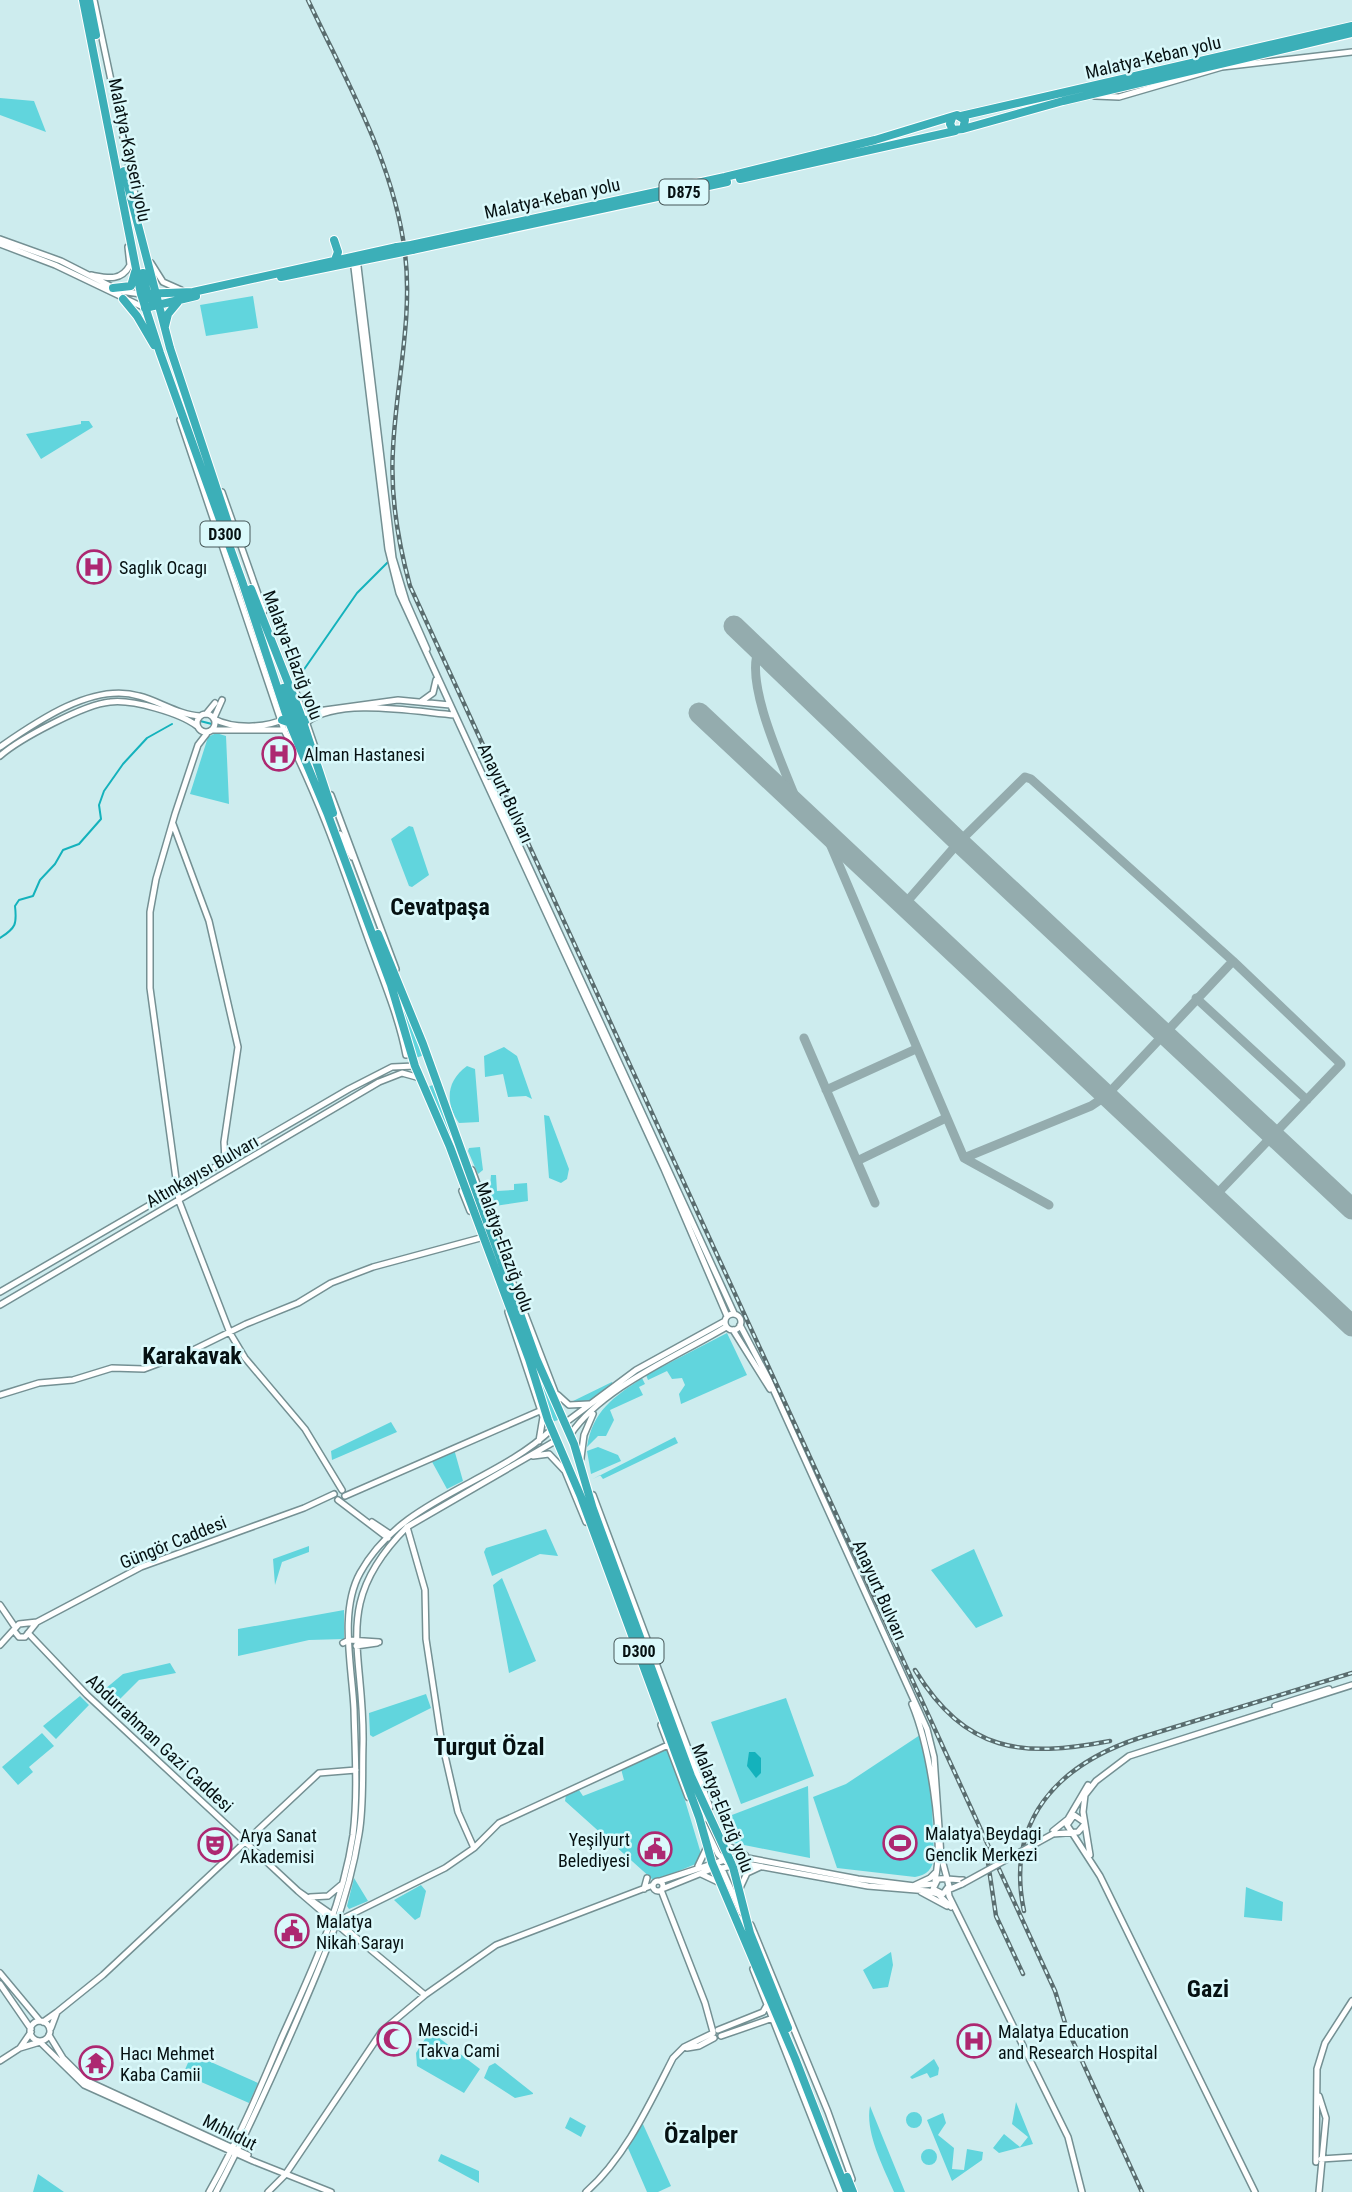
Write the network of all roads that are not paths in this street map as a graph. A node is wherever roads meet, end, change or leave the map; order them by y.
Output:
1 (81, 0) edge
2 (89, 0) edge
3 (94, 0) edge
4 (1352, 26) edge
5 (1352, 33) edge
6 (1352, 52) edge
7 (1092, 95) junction
8 (957, 117) junction
9 (959, 130) junction
10 (106, 133) junction
11 (116, 157) junction
12 (125, 204) junction
13 (0, 239) edge
14 (334, 240) dead end
15 (0, 244) edge
16 (412, 248) junction
17 (135, 258) junction
18 (355, 258) junction
19 (335, 260) junction
20 (151, 262) junction
21 (91, 275) junction
22 (151, 276) junction
23 (113, 288) junction
24 (149, 292) junction
25 (193, 292) junction
26 (123, 299) junction
27 (178, 302) junction
28 (150, 309) junction
29 (164, 329) junction
30 (160, 353) junction
31 (164, 370) joint
32 (179, 377) junction
33 (194, 424) junction
34 (218, 481) junction
35 (226, 550) junction
36 (249, 600) junction
37 (436, 677) junction
38 (422, 701) junction
39 (451, 705) junction
40 (203, 715) junction
41 (456, 715) junction
42 (214, 719) junction
43 (296, 721) junction
44 (198, 727) junction
45 (210, 731) junction
46 (198, 745) junction
47 (0, 747) edge
48 (0, 756) edge
49 (173, 824) junction
50 (340, 834) junction
51 (367, 888) junction
52 (361, 918) junction
53 (378, 949) junction
54 (423, 1044) junction
55 (408, 1052) junction
56 (429, 1063) junction
57 (415, 1066) junction
58 (384, 1070) junction
59 (433, 1074) junction
60 (420, 1079) junction
61 (305, 1115) junction
62 (458, 1140) junction
63 (282, 1141) junction
64 (251, 1146) junction
65 (225, 1160) junction
66 (230, 1171) junction
67 (176, 1173) junction
68 (190, 1181) junction
69 (177, 1188) junction
70 (179, 1201) junction
71 (144, 1209) junction
72 (119, 1234) junction
73 (482, 1238) junction
74 (88, 1242) junction
75 (74, 1260) junction
76 (498, 1283) junction
77 (0, 1292) edge
78 (505, 1294) junction
79 (0, 1305) edge
80 (729, 1321) junction
81 (740, 1325) junction
82 (230, 1333) junction
83 (556, 1392) junction
84 (0, 1395) edge
85 (591, 1404) junction
86 (600, 1406) junction
87 (543, 1412) junction
88 (561, 1413) junction
89 (565, 1423) junction
90 (552, 1429) junction
91 (570, 1435) junction
92 (557, 1440) junction
93 (539, 1442) junction
94 (524, 1458) junction
95 (565, 1462) junction
96 (580, 1464) junction
97 (573, 1487) junction
98 (339, 1495) junction
99 (398, 1525) junction
100 (407, 1527) junction
101 (380, 1530) junction
102 (391, 1538) junction
103 (379, 1546) junction
104 (0, 1605) edge
105 (357, 1628) junction
106 (22, 1631) junction
107 (369, 1642) junction
108 (350, 1643) junction
109 (358, 1643) junction
110 (0, 1645) edge
111 (358, 1657) junction
112 (1352, 1684) edge
113 (668, 1745) junction
114 (356, 1770) junction
115 (699, 1817) junction
116 (1068, 1819) junction
117 (1084, 1822) junction
118 (1073, 1832) junction
119 (1053, 1833) junction
120 (721, 1839) junction
121 (245, 1842) junction
122 (706, 1845) junction
123 (474, 1849) junction
124 (725, 1857) junction
125 (758, 1859) junction
126 (1090, 1860) junction
127 (761, 1866) junction
128 (733, 1867) junction
129 (937, 1869) junction
130 (695, 1872) junction
131 (718, 1872) junction
132 (946, 1880) junction
133 (343, 1882) junction
134 (962, 1882) junction
135 (934, 1883) junction
136 (657, 1886) junction
137 (911, 1887) junction
138 (644, 1889) junction
139 (948, 1890) junction
140 (298, 1891) junction
141 (740, 1891) junction
142 (938, 1894) junction
143 (307, 1897) junction
144 (343, 1907) junction
145 (730, 1907) junction
146 (744, 1909) junction
147 (355, 1913) junction
148 (955, 1914) junction
149 (336, 1921) junction
150 (750, 1933) junction
151 (973, 1942) junction
152 (0, 1973) edge
153 (0, 1984) edge
154 (425, 1995) junction
155 (1352, 2001) edge
156 (767, 2005) junction
157 (57, 2012) junction
158 (773, 2018) junction
159 (41, 2021) junction
160 (712, 2022) junction
161 (727, 2027) junction
162 (31, 2031) junction
163 (50, 2033) junction
164 (716, 2034) junction
165 (704, 2037) junction
166 (40, 2042) junction
167 (684, 2047) junction
168 (20, 2048) junction
169 (0, 2061) edge
170 (240, 2132) junction
171 (218, 2142) junction
172 (235, 2150) junction
173 (1352, 2157) edge
174 (1319, 2161) junction
175 (224, 2165) junction
176 (285, 2175) junction
177 (209, 2192) edge
178 (216, 2192) edge
179 (268, 2192) edge
180 (331, 2192) edge
181 (586, 2192) edge
182 (841, 2192) edge
183 (847, 2192) edge
184 (855, 2192) edge
185 (1082, 2192) edge
186 (1255, 2192) edge
187 (1319, 2192) edge

1 - 10 main road
1 - 11 highway, Malatya-Kayseri yolu / D300
2 - 22 highway, D300
3 - 20 main road
4 - 8 highway, Malatya-Keban yolu / D875
5 - 7 highway, Malatya-Keban yolu / D875
6 - 7 main road
7 - 9 highway, Malatya-Keban yolu / D875
8 - 9 highway
8 - 9 highway
8 - 16 highway, Malatya-Keban yolu / D875
9 - 16 highway, Malatya-Keban yolu / D875
10 - 11 main road
10 - 21 main road
11 - 12 highway, Malatya-Kayseri yolu / D300
12 - 17 highway, Malatya-Kayseri yolu / D300
12 - 24 highway
13 - 21 main road
14 - 19 highway
15 - 26 main road
16 - 18 highway, Malatya-Keban yolu / D875, bridge
17 - 23 highway
17 - 24 highway, Malatya-Kayseri yolu / D300
18 - 19 highway, Malatya-Keban yolu / D875
18 - 27 highway, Malatya-Keban yolu / D875
18 - 37 main road, Anayurt Bulvarı
18 - 39 main road, Anayurt Bulvarı
19 - 25 highway, Malatya-Keban yolu / D875
20 - 22 highway
20 - 25 main road
21 - 23 main road
22 - 24 highway, D300
23 - 24 main road
24 - 25 highway, Malatya-Keban yolu / D875
24 - 28 highway, Malatya-Elazığ yolu / D300
24 - 28 highway, Malatya-Kayseri yolu / D300
26 - 28 main road
26 - 30 highway
27 - 28 highway, Malatya-Keban yolu / D875
27 - 29 highway
27 - 34 main road
28 - 29 highway, Malatya-Elazığ yolu / D300
28 - 30 highway, Malatya-Elazığ yolu / D300
28 - 32 highway
29 - 32 highway, Malatya-Elazığ yolu / D300
30 - 31 highway
30 - 36 highway, Malatya-Elazığ yolu / D300
31 - 35 main road
32 - 33 highway, Malatya-Elazığ yolu / D300
33 - 34 main road
33 - 43 highway, Malatya-Elazığ yolu / D300
34 - 43 main road
35 - 36 main road
35 - 43 main road
36 - 43 highway, Malatya-Elazığ yolu / D300
37 - 38 main road
37 - 39 main road, Anayurt Bulvarı
38 - 39 main road
38 - 43 main road
39 - 41 main road, Anayurt Bulvarı
40 - 42 main road
40 - 42 main road
40 - 44 main road
40 - 47 main road
41 - 43 main road
41 - 80 main road, Anayurt Bulvarı
42 - 43 main road
42 - 45 main road
43 - 45 main road
43 - 50 highway, Malatya-Elazığ yolu / D300
43 - 51 main road
43 - 52 main road
43 - 53 highway, Malatya-Elazığ yolu / D300
44 - 45 main road
44 - 46 main road
44 - 48 main road
45 - 46 main road
46 - 49 main road
49 - 65 main road
49 - 67 main road
50 - 51 main road
50 - 54 highway, Malatya-Elazığ yolu / D300
51 - 54 main road
52 - 53 main road
52 - 55 main road
53 - 55 highway, Malatya-Elazığ yolu / D300
54 - 56 highway, Malatya-Elazığ yolu / D300
55 - 57 highway, Malatya-Elazığ yolu / D300
55 - 58 main road
56 - 57 highway
56 - 59 highway, Malatya-Elazığ yolu
57 - 58 main road, Altınkayısı Bulvarı
57 - 60 highway, Malatya-Elazığ yolu
58 - 61 main road, Altınkayısı Bulvarı
59 - 60 highway
59 - 62 highway, Malatya-Elazığ yolu
60 - 63 main road, Altınkayısı Bulvarı
60 - 73 highway, Malatya-Elazığ yolu
61 - 63 main road
61 - 64 main road, Altınkayısı Bulvarı
62 - 83 main road
62 - 88 highway, Malatya-Elazığ yolu
63 - 66 main road, Altınkayısı Bulvarı
64 - 65 main road, Altınkayısı Bulvarı
64 - 66 main road
65 - 68 main road, Altınkayısı Bulvarı
66 - 70 main road, Altınkayısı Bulvarı
67 - 68 main road
67 - 69 main road
68 - 69 main road, Altınkayısı Bulvarı
69 - 70 main road
69 - 71 main road, Altınkayısı Bulvarı
70 - 72 main road, Altınkayısı Bulvarı
70 - 82 main road
71 - 72 main road
71 - 74 main road, Altınkayısı Bulvarı
72 - 75 main road, Altınkayısı Bulvarı
73 - 76 main road
73 - 78 highway, Malatya-Elazığ yolu
73 - 82 main road
74 - 75 main road
74 - 77 main road, Altınkayısı Bulvarı
75 - 79 main road, Altınkayısı Bulvarı
76 - 78 main road
76 - 87 main road
78 - 87 highway, Malatya-Elazığ yolu
80 - 81 main road
80 - 81 main road, Anayurt Bulvarı
80 - 85 main road
80 - 86 main road
80 - 129 main road, Anayurt Bulvarı
81 - 132 main road, Anayurt Bulvarı
82 - 84 main road
82 - 98 main road
83 - 85 main road
83 - 88 main road
85 - 89 main road
86 - 91 main road
86 - 96 main road
87 - 90 highway, Malatya-Elazığ yolu
87 - 93 main road
87 - 98 main road, Güngör Caddesi
88 - 89 highway, Malatya-Elazığ yolu
89 - 90 highway
89 - 91 highway
90 - 92 highway
90 - 93 main road
91 - 92 highway
91 - 96 highway, Malatya-Elazığ yolu / D300
92 - 94 main road
92 - 95 highway, Malatya-Elazığ yolu / D300
93 - 99 main road
94 - 97 main road
94 - 100 main road
95 - 97 highway
95 - 115 highway, Malatya-Elazığ yolu / D300
96 - 120 highway, Malatya-Elazığ yolu / D300
97 - 113 main road
98 - 101 main road
98 - 106 main road, Güngör Caddesi
99 - 101 main road
99 - 102 main road
100 - 102 main road
100 - 123 main road
101 - 102 main road
101 - 103 main road
102 - 103 main road
102 - 105 main road
103 - 108 main road
104 - 106 main road
105 - 107 main road
105 - 109 main road
106 - 110 main road
106 - 121 main road, Abdurrahman Gazi Caddesi
107 - 109 main road
107 - 111 main road
108 - 109 main road
108 - 114 main road
109 - 111 main road
111 - 144 main road
112 - 116 main road
112 - 117 main road
113 - 122 main road
113 - 123 main road
114 - 121 main road
114 - 133 main road
115 - 122 highway, Malatya-Elazığ yolu / D300
115 - 124 main road
116 - 117 main road
116 - 118 main road
116 - 119 main road
117 - 118 main road
117 - 126 main road
118 - 119 main road
118 - 126 main road
119 - 134 main road, bridge
120 - 124 highway, Malatya-Elazığ yolu / D300
120 - 125 main road
121 - 140 main road, Abdurrahman Gazi Caddesi
121 - 157 main road
122 - 130 main road
122 - 131 highway, Malatya-Elazığ yolu / D300
123 - 147 main road
124 - 125 main road
124 - 128 highway, Malatya-Elazığ yolu / D300
124 - 131 main road
125 - 137 main road
126 - 186 main road
127 - 128 main road
127 - 137 main road
127 - 141 main road
128 - 131 main road
128 - 141 highway, Malatya-Elazığ yolu / D300
129 - 135 main road, Anayurt Bulvarı
129 - 137 main road
130 - 131 main road
130 - 131 main road
130 - 136 main road
131 - 145 highway, Malatya-Elazığ yolu / D300
131 - 150 main road
132 - 134 main road
132 - 135 main road
132 - 139 main road, Anayurt Bulvarı
133 - 143 main road
133 - 149 main road
134 - 139 main road
135 - 137 main road
135 - 142 main road
136 - 138 main road
136 - 138 main road
136 - 160 main road
137 - 142 main road
137 - 148 main road
138 - 154 main road
139 - 142 main road
139 - 151 main road, Anayurt Bulvarı
140 - 143 main road, Abdurrahman Gazi Caddesi
140 - 149 main road
141 - 146 highway, Malatya-Elazığ yolu / D300
142 - 148 main road
143 - 149 main road, Abdurrahman Gazi Caddesi
144 - 147 main road
144 - 149 main road
145 - 156 main road
145 - 183 highway, Malatya-Elazığ yolu / D300
146 - 150 highway, Malatya-Elazığ yolu / D300
146 - 184 main road
147 - 149 main road
148 - 151 main road
149 - 154 main road
149 - 170 main road
149 - 172 main road
150 - 184 highway, Malatya-Elazığ yolu / D300
151 - 185 main road
152 - 159 main road
153 - 162 main road
154 - 176 main road
155 - 174 main road
156 - 158 main road
156 - 161 main road
157 - 159 main road
157 - 163 main road
158 - 164 main road
158 - 182 main road
159 - 162 main road
159 - 163 main road, Mıhlıdut
160 - 161 main road
160 - 164 main road
160 - 165 main road
161 - 164 main road
162 - 166 main road, Mıhlıdut
162 - 168 main road
163 - 166 main road
163 - 171 main road, Mıhlıdut
164 - 165 main road
164 - 167 main road
165 - 167 main road
166 - 168 main road
166 - 171 main road, Mıhlıdut
167 - 181 main road
168 - 169 main road
170 - 171 main road
170 - 172 main road
171 - 172 main road, Mıhlıdut
171 - 175 main road
172 - 175 main road
172 - 176 main road, Mıhlıdut
172 - 178 main road
173 - 174 main road
174 - 187 main road
175 - 177 main road
176 - 179 main road
176 - 180 main road, Mıhlıdut

